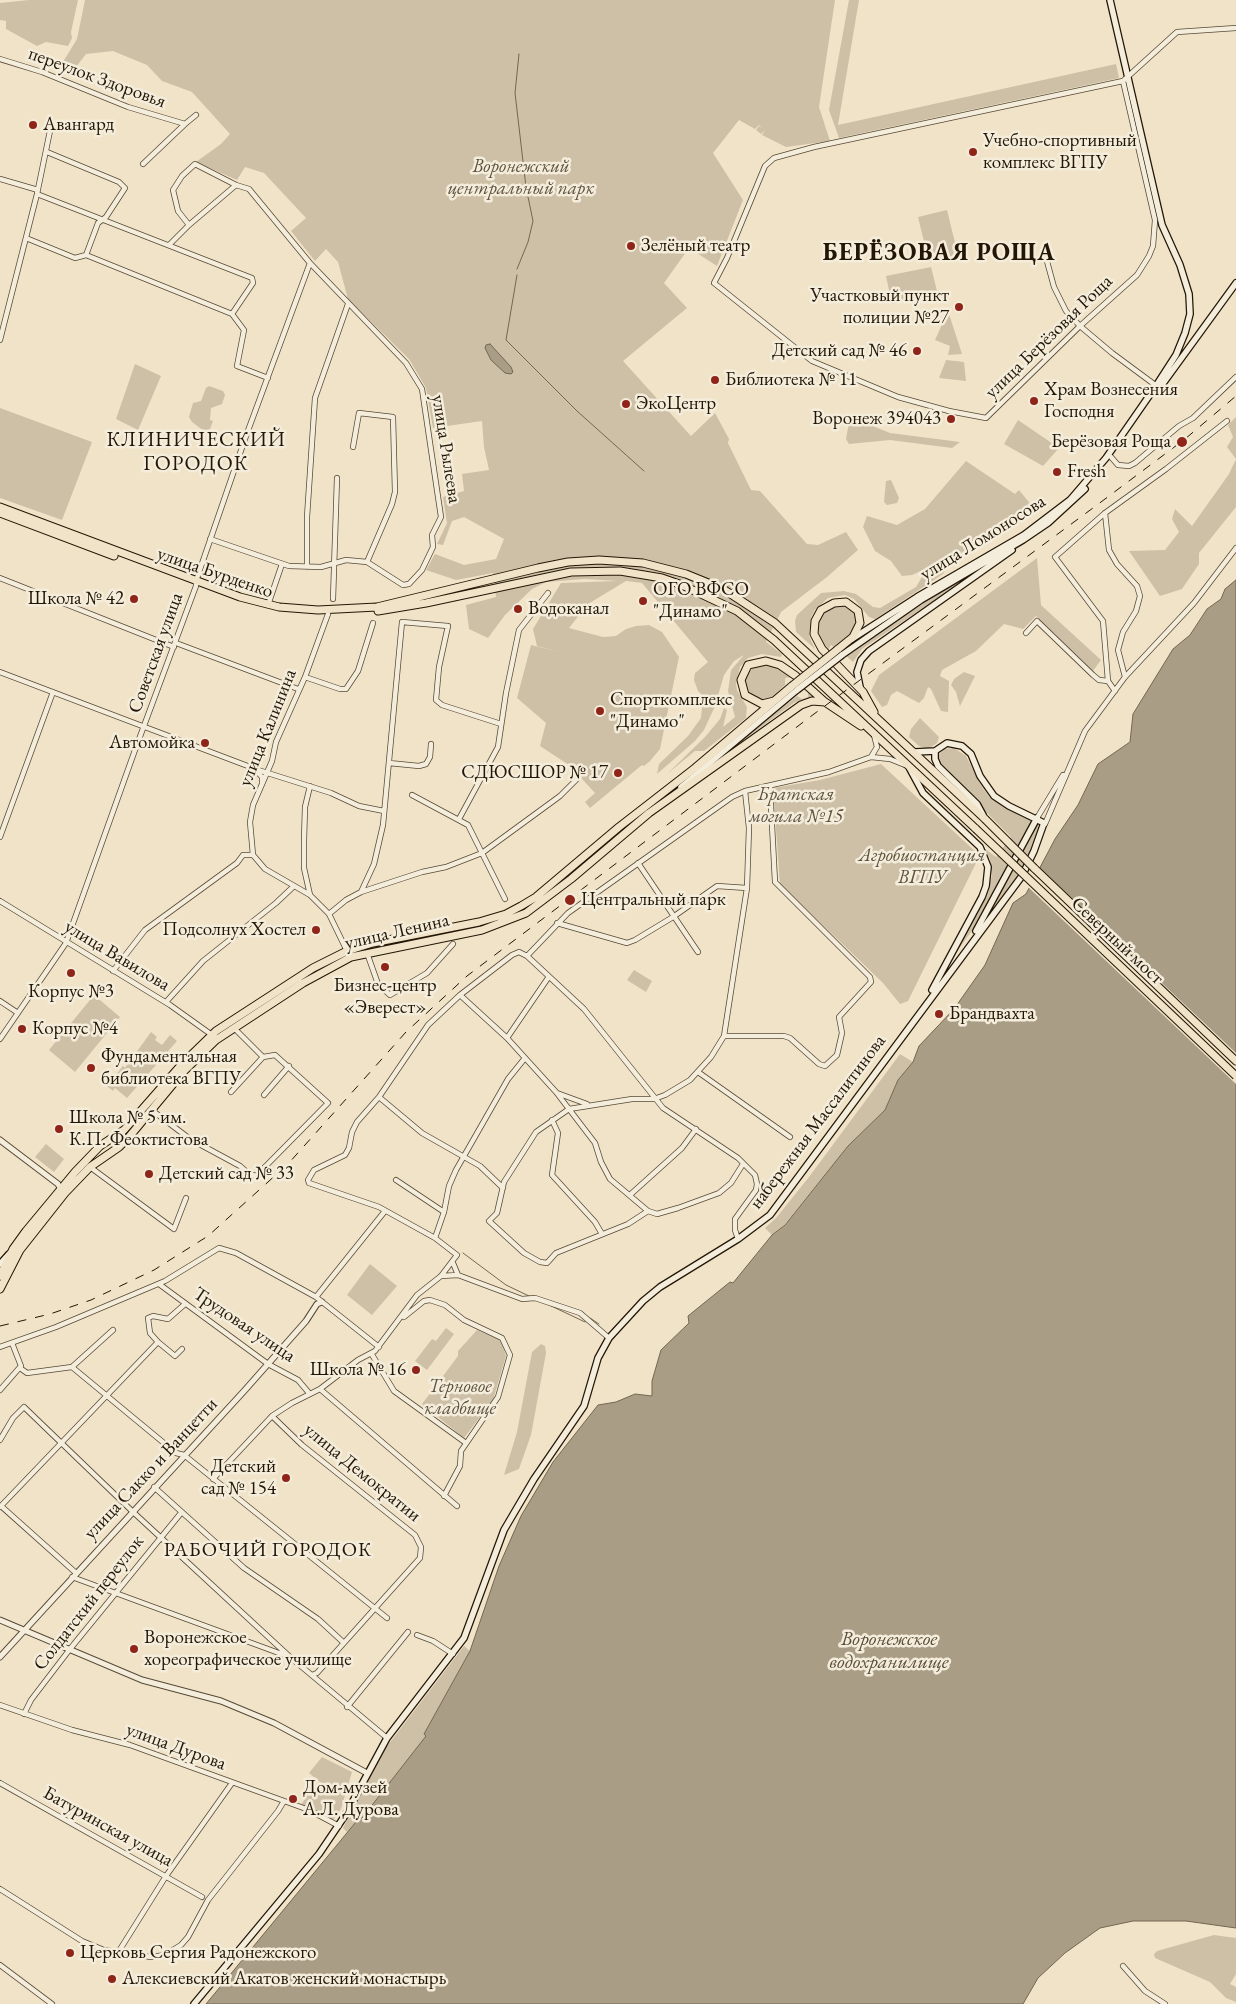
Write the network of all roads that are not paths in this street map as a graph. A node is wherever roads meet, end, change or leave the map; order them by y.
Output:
1 (1110, 0) edge
2 (1236, 28) edge
3 (0, 59) edge
4 (1126, 79) junction
5 (196, 115) dead end
6 (185, 124) junction
7 (51, 126) dead end
8 (47, 152) junction
9 (143, 164) dead end
10 (0, 179) edge
11 (236, 185) junction
12 (38, 192) junction
13 (103, 219) junction
14 (189, 225) junction
15 (26, 238) junction
16 (169, 245) junction
17 (1045, 254) dead end
18 (86, 255) junction
19 (310, 263) junction
20 (1236, 283) edge
21 (348, 304) junction
22 (232, 314) junction
23 (1080, 326) junction
24 (0, 340) edge
25 (1236, 377) edge
26 (268, 378) junction
27 (1158, 387) junction
28 (1227, 421) dead end
29 (353, 447) dead end
30 (1111, 457) junction
31 (338, 478) dead end
32 (0, 507) edge
33 (0, 513) edge
34 (1105, 513) junction
35 (210, 539) junction
36 (1023, 540) junction
37 (1236, 548) edge
38 (367, 562) junction
39 (334, 563) junction
40 (282, 564) junction
41 (307, 567) junction
42 (0, 578) edge
43 (196, 584) junction
44 (548, 593) dead end
45 (333, 599) dead end
46 (268, 605) junction
47 (328, 614) junction
48 (373, 623) dead end
49 (1026, 633) dead end
50 (175, 645) junction
51 (840, 650) junction
52 (812, 655) joint
53 (0, 672) edge
54 (305, 677) junction
55 (1125, 677) junction
56 (1108, 681) junction
57 (795, 688) junction
58 (298, 689) junction
59 (1115, 691) junction
60 (53, 692) junction
61 (863, 692) junction
62 (779, 698) junction
63 (825, 702) junction
64 (875, 716) junction
65 (501, 724) junction
66 (144, 726) junction
67 (872, 733) junction
68 (431, 744) dead end
69 (934, 751) junction
70 (915, 752) junction
71 (871, 757) junction
72 (389, 763) junction
73 (1070, 764) junction
74 (908, 767) junction
75 (253, 768) junction
76 (268, 772) junction
77 (578, 778) dead end
78 (262, 784) junction
79 (310, 786) junction
80 (770, 787) junction
81 (745, 791) junction
82 (412, 795) dead end
83 (667, 801) junction
84 (384, 811) junction
85 (646, 811) junction
86 (1037, 818) junction
87 (459, 819) junction
88 (984, 819) junction
89 (1045, 824) junction
90 (0, 837) edge
91 (482, 853) junction
92 (253, 855) junction
93 (638, 863) junction
94 (294, 886) junction
95 (748, 888) junction
96 (362, 892) junction
97 (310, 895) junction
98 (505, 899) dead end
99 (0, 901) edge
100 (328, 914) junction
101 (673, 917) junction
102 (557, 923) junction
103 (66, 943) junction
104 (453, 944) dead end
105 (967, 948) junction
106 (347, 951) junction
107 (367, 952) junction
108 (698, 952) dead end
109 (527, 956) junction
110 (113, 971) junction
111 (548, 978) junction
112 (460, 995) junction
113 (0, 1001) edge
114 (166, 1002) junction
115 (921, 1010) junction
116 (18, 1013) junction
117 (234, 1028) junction
118 (724, 1036) junction
119 (214, 1037) junction
120 (507, 1038) junction
121 (0, 1039) edge
122 (262, 1057) junction
123 (525, 1058) junction
124 (1236, 1061) edge
125 (289, 1066) junction
126 (698, 1072) junction
127 (1236, 1076) edge
128 (231, 1092) dead end
129 (556, 1092) junction
130 (264, 1095) dead end
131 (379, 1097) junction
132 (654, 1099) junction
133 (588, 1104) junction
134 (569, 1109) junction
135 (153, 1111) junction
136 (552, 1120) junction
137 (696, 1129) junction
138 (790, 1138) dead end
139 (0, 1140) edge
140 (464, 1157) junction
141 (743, 1164) junction
142 (90, 1167) junction
143 (396, 1180) dead end
144 (503, 1188) junction
145 (62, 1192) junction
146 (631, 1194) junction
147 (186, 1198) dead end
148 (385, 1211) junction
149 (648, 1211) junction
150 (444, 1212) junction
151 (602, 1234) junction
152 (435, 1238) junction
153 (738, 1239) junction
154 (14, 1248) junction
155 (453, 1263) junction
156 (0, 1264) edge
157 (458, 1275) junction
158 (0, 1276) edge
159 (441, 1276) junction
160 (159, 1284) junction
161 (0, 1289) edge
162 (316, 1297) junction
163 (322, 1302) junction
164 (185, 1304) junction
165 (400, 1320) junction
166 (113, 1330) dead end
167 (608, 1338) junction
168 (158, 1342) junction
169 (12, 1343) junction
170 (379, 1346) junction
171 (0, 1347) edge
172 (182, 1350) dead end
173 (371, 1353) junction
174 (268, 1364) junction
175 (72, 1367) junction
176 (20, 1368) junction
177 (320, 1389) junction
178 (0, 1390) edge
179 (309, 1393) junction
180 (107, 1395) junction
181 (272, 1416) junction
182 (0, 1440) edge
183 (466, 1443) junction
184 (60, 1444) junction
185 (184, 1455) junction
186 (213, 1479) junction
187 (154, 1487) junction
188 (444, 1496) junction
189 (457, 1506) dead end
190 (0, 1507) edge
191 (132, 1511) junction
192 (181, 1513) junction
193 (161, 1536) junction
194 (74, 1575) junction
195 (114, 1593) junction
196 (373, 1609) junction
197 (387, 1618) dead end
198 (0, 1620) edge
199 (26, 1630) junction
200 (408, 1632) dead end
201 (417, 1635) dead end
202 (344, 1643) junction
203 (70, 1649) junction
204 (453, 1654) junction
205 (0, 1657) edge
206 (290, 1657) junction
207 (312, 1675) junction
208 (0, 1705) edge
209 (347, 1706) junction
210 (24, 1714) junction
211 (387, 1738) junction
212 (367, 1773) junction
213 (232, 1783) junction
214 (0, 1784) edge
215 (284, 1801) junction
216 (339, 1826) junction
217 (166, 1876) junction
218 (0, 1889) edge
219 (202, 1897) dead end
220 (119, 1951) junction
221 (0, 1965) edge
222 (1123, 1966) dead end
223 (52, 2004) edge
224 (194, 2004) edge
225 (1164, 2004) edge

1 - 4 main road
2 - 4 street
3 - 6 street, переулок Здоровья
4 - 23 street, улица Берёзовая Роща
4 - 23 street, улица Берёзовая Роща
4 - 27 main road
5 - 6 street, переулок Здоровья
6 - 9 street, переулок Здоровья
7 - 8 street
8 - 12 street
8 - 13 street
10 - 12 street
11 - 14 street
11 - 14 street, улица Рылеева
11 - 19 street, улица Рылеева
12 - 13 street
12 - 15 street
13 - 16 street
13 - 18 street
14 - 16 street
15 - 18 street
15 - 24 street
16 - 22 street
17 - 23 street
18 - 22 street
19 - 21 street, улица Рылеева
19 - 26 street, Советская улица
20 - 27 main road, улица Ломоносова
21 - 38 street, улица Рылеева
21 - 41 street
22 - 26 street
23 - 27 street
25 - 30 street
26 - 35 street, Советская улица
27 - 30 main road, улица Ломоносова
27 - 51 main road, улица Ломоносова
28 - 34 street
29 - 38 street
30 - 36 main road, улица Ломоносова
31 - 39 street
32 - 43 main road, улица Бурденко
33 - 43 main road, улица Бурденко
34 - 55 street
34 - 56 street
35 - 40 street
35 - 43 street, Советская улица
36 - 51 main road
36 - 61 main road
37 - 55 street
38 - 39 street
39 - 41 street
39 - 45 street
40 - 41 street
40 - 46 street
42 - 50 street
43 - 46 main road, улица Бурденко
43 - 47 main road, улица Бурденко
43 - 50 street, Советская улица
44 - 65 street
46 - 52 main road, улица Бурденко
47 - 54 street, улица Калинина
47 - 67 main road, улица Бурденко
48 - 54 street
49 - 56 street
50 - 58 street
50 - 66 street, Советская улица
51 - 57 main road, bridge
51 - 61 main road
52 - 64 main road, Северный мост
53 - 60 street
54 - 58 street, улица Калинина
55 - 59 street
56 - 59 street
57 - 62 main road, улица Ленина
57 - 83 main road, улица Ленина
58 - 76 street, улица Калинина
59 - 73 street
60 - 66 street
60 - 90 street
61 - 64 main road
62 - 63 main road
62 - 85 main road, улица Ленина
63 - 67 main road
63 - 83 main road
64 - 70 main road, Северный мост
65 - 72 street
65 - 87 street
66 - 75 street
66 - 103 street, Советская улица
67 - 71 street
67 - 74 main road, Северный мост
68 - 72 street
69 - 70 main road
69 - 86 main road
69 - 88 main road
70 - 88 main road, Северный мост
71 - 74 street
71 - 80 street
72 - 84 street
73 - 86 street
73 - 89 street
74 - 115 main road
74 - 127 main road, Северный мост, bridge
75 - 76 street
75 - 78 street
76 - 78 street, улица Калинина
76 - 79 street
77 - 91 street
78 - 92 street, улица Калинина
79 - 84 street
79 - 97 street
80 - 81 street
80 - 118 street
81 - 93 street
81 - 95 street
82 - 87 street
83 - 85 main road, улица Ленина
84 - 96 street
85 - 106 main road, улица Ленина
85 - 107 main road, улица Ленина
86 - 89 main road
86 - 105 main road, набережная Массалитинова
87 - 91 street
88 - 124 main road, Северный мост, bridge
89 - 105 main road, набережная Массалитинова
91 - 96 street
91 - 98 street
92 - 94 street
92 - 110 street
93 - 101 street
93 - 102 street
94 - 97 street
94 - 114 street
95 - 101 street
95 - 118 street
96 - 100 street
97 - 100 street
99 - 103 street, улица Вавилова
100 - 106 street
101 - 102 street
101 - 108 street
102 - 109 street
103 - 110 street, улица Вавилова
103 - 116 street, Советская улица
104 - 107 street
105 - 115 main road, набережная Массалитинова
106 - 119 main road, улица Ленина
107 - 117 main road, улица Ленина
109 - 111 street
109 - 112 street
110 - 114 street, улица Вавилова
111 - 120 street
111 - 132 street
112 - 120 street
112 - 131 street
113 - 116 street
114 - 119 street, улица Вавилова
115 - 153 main road, набережная Массалитинова
116 - 121 street, Советская улица
117 - 119 main road, улица Ленина
117 - 122 street
118 - 126 street
119 - 135 main road, улица Ленина
119 - 145 main road, улица Ленина
120 - 123 street
122 - 125 street
122 - 128 street
123 - 129 street
123 - 140 street
125 - 130 street
125 - 135 street
126 - 132 street
126 - 138 street
129 - 133 street
129 - 134 street
131 - 140 street
131 - 148 street
132 - 133 street
132 - 137 street
133 - 134 street
134 - 136 street
134 - 146 street
135 - 142 main road, улица Ленина
136 - 144 street
136 - 151 street
137 - 141 street
137 - 146 street
139 - 145 street
140 - 144 street
140 - 150 street
141 - 149 street
141 - 153 street
142 - 145 main road, улица Ленина
142 - 147 street
143 - 150 street
144 - 151 street
145 - 154 main road, улица Ленина
145 - 161 main road, улица Ленина
146 - 149 street
148 - 152 street
148 - 162 street
149 - 151 street
150 - 152 street
152 - 155 street
153 - 167 main road, набережная Массалитинова
154 - 156 main road, улица Ленина
154 - 158 main road, улица Ленина
155 - 157 street
155 - 159 street
157 - 159 street
157 - 167 street
159 - 165 street
160 - 162 street
160 - 164 street, Трудовая улица
160 - 169 street
162 - 163 street
163 - 170 street
163 - 174 street, улица Сакко и Ванцетти
164 - 168 street
164 - 174 street, Трудовая улица
165 - 170 street
165 - 183 street
166 - 175 street
167 - 204 main road, набережная Массалитинова
168 - 172 street
168 - 180 street
169 - 171 street
169 - 176 street
170 - 173 street
173 - 177 street
173 - 183 street
174 - 179 street, Трудовая улица
174 - 185 street, улица Сакко и Ванцетти
175 - 176 street
175 - 180 street
176 - 178 street
177 - 179 street
177 - 188 street
179 - 181 street
180 - 184 street
180 - 185 street
181 - 186 street
181 - 196 street, улица Демократии
182 - 184 street
183 - 188 street
184 - 190 street
184 - 191 street
185 - 186 street
185 - 187 street, улица Сакко и Ванцетти
186 - 196 street
187 - 191 street, улица Сакко и Ванцетти
187 - 192 street
188 - 189 street
190 - 194 street
191 - 193 street
191 - 194 street, улица Сакко и Ванцетти
192 - 193 street, Солдатский переулок
192 - 202 street
193 - 195 street, Солдатский переулок
193 - 206 street
194 - 195 street
194 - 199 street, улица Сакко и Ванцетти
195 - 203 street, Солдатский переулок
195 - 206 street
196 - 197 street
196 - 202 street
198 - 199 street
199 - 203 street
199 - 205 street, улица Сакко и Ванцетти
200 - 209 street
201 - 204 street
202 - 207 street
203 - 210 street, Солдатский переулок
203 - 212 street
204 - 211 main road, набережная Массалитинова
206 - 207 street
207 - 209 street
208 - 210 street, улица Дурова
209 - 211 street
210 - 213 street, улица Дурова
211 - 212 main road, набережная Массалитинова
212 - 216 main road, набережная Массалитинова
213 - 215 street, улица Дурова
213 - 217 street
214 - 217 street, Батуринская улица
215 - 216 street, улица Дурова
215 - 220 street
216 - 224 main road, набережная Массалитинова
217 - 219 street, Батуринская улица
217 - 220 street
218 - 220 street
221 - 223 street
222 - 225 street

